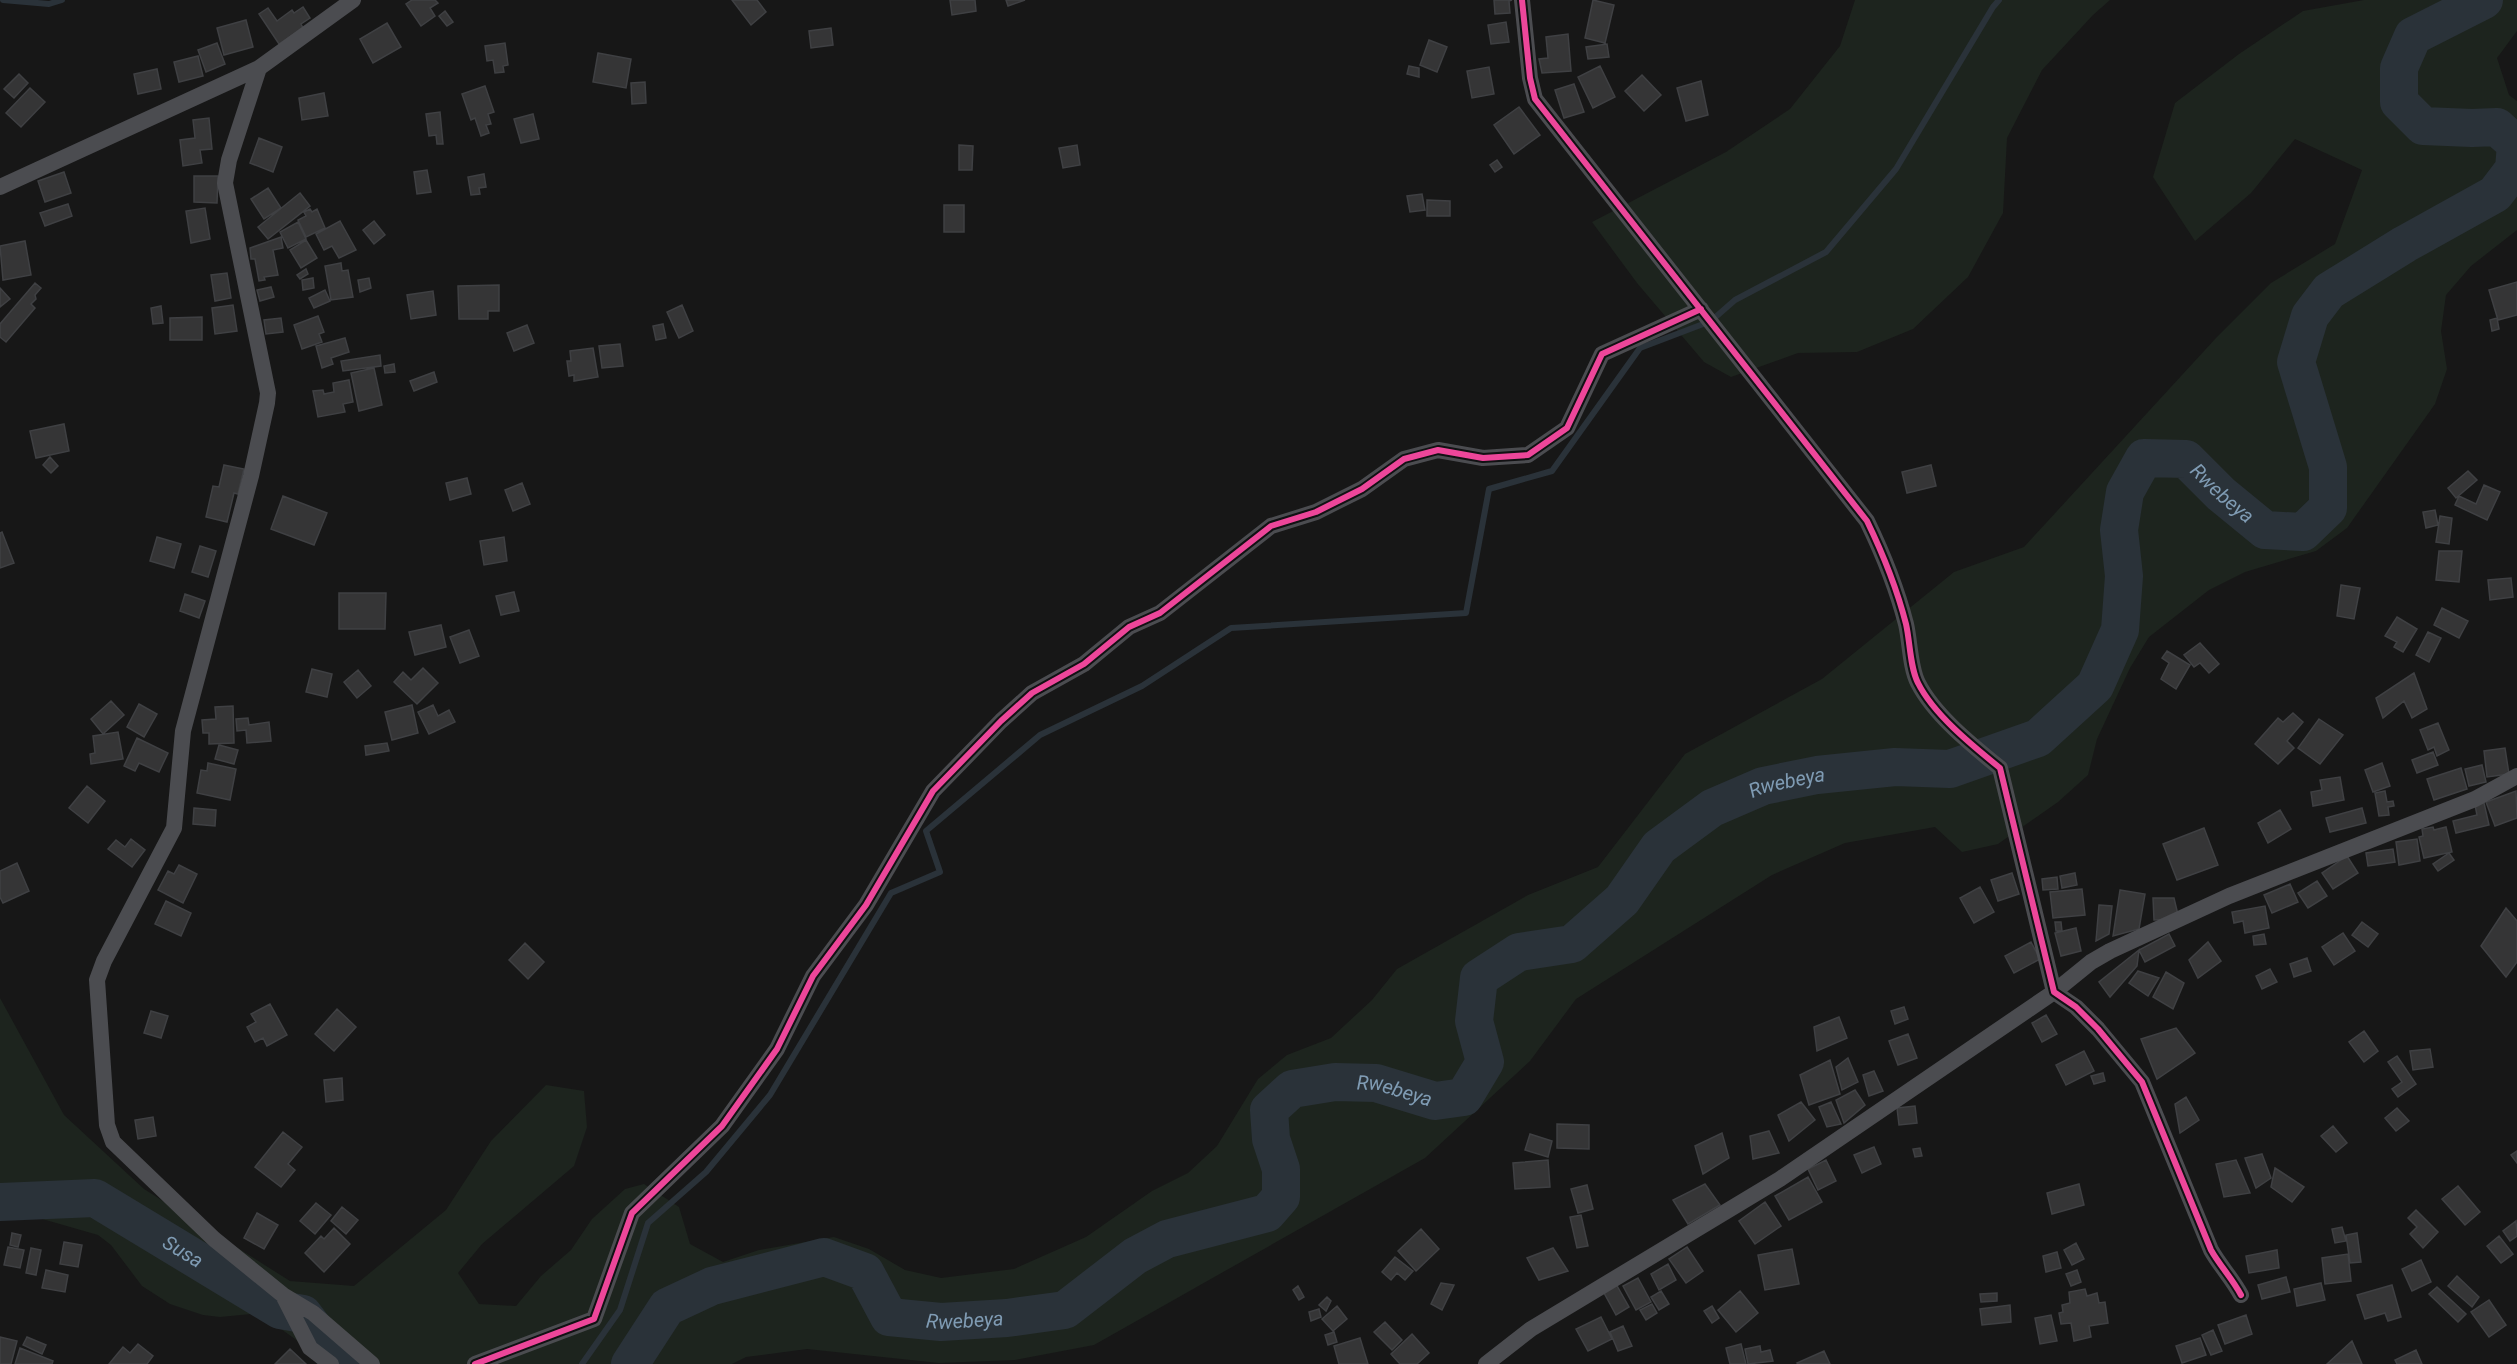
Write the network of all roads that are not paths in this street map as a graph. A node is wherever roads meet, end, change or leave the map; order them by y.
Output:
1 (352, 0) edge
2 (1522, 0) edge
3 (259, 68) junction
4 (0, 187) edge
5 (1701, 309) junction
6 (2517, 776) edge
7 (2054, 992) junction
8 (2241, 1294) dead end
9 (283, 1295) junction
10 (331, 1364) edge
11 (372, 1364) edge
12 (475, 1364) edge
13 (1486, 1364) edge

1 - 3 street
2 - 5 street
3 - 4 street
3 - 9 street
5 - 7 street
5 - 12 street
6 - 7 street
7 - 8 street
7 - 13 street
9 - 10 street
9 - 11 street

